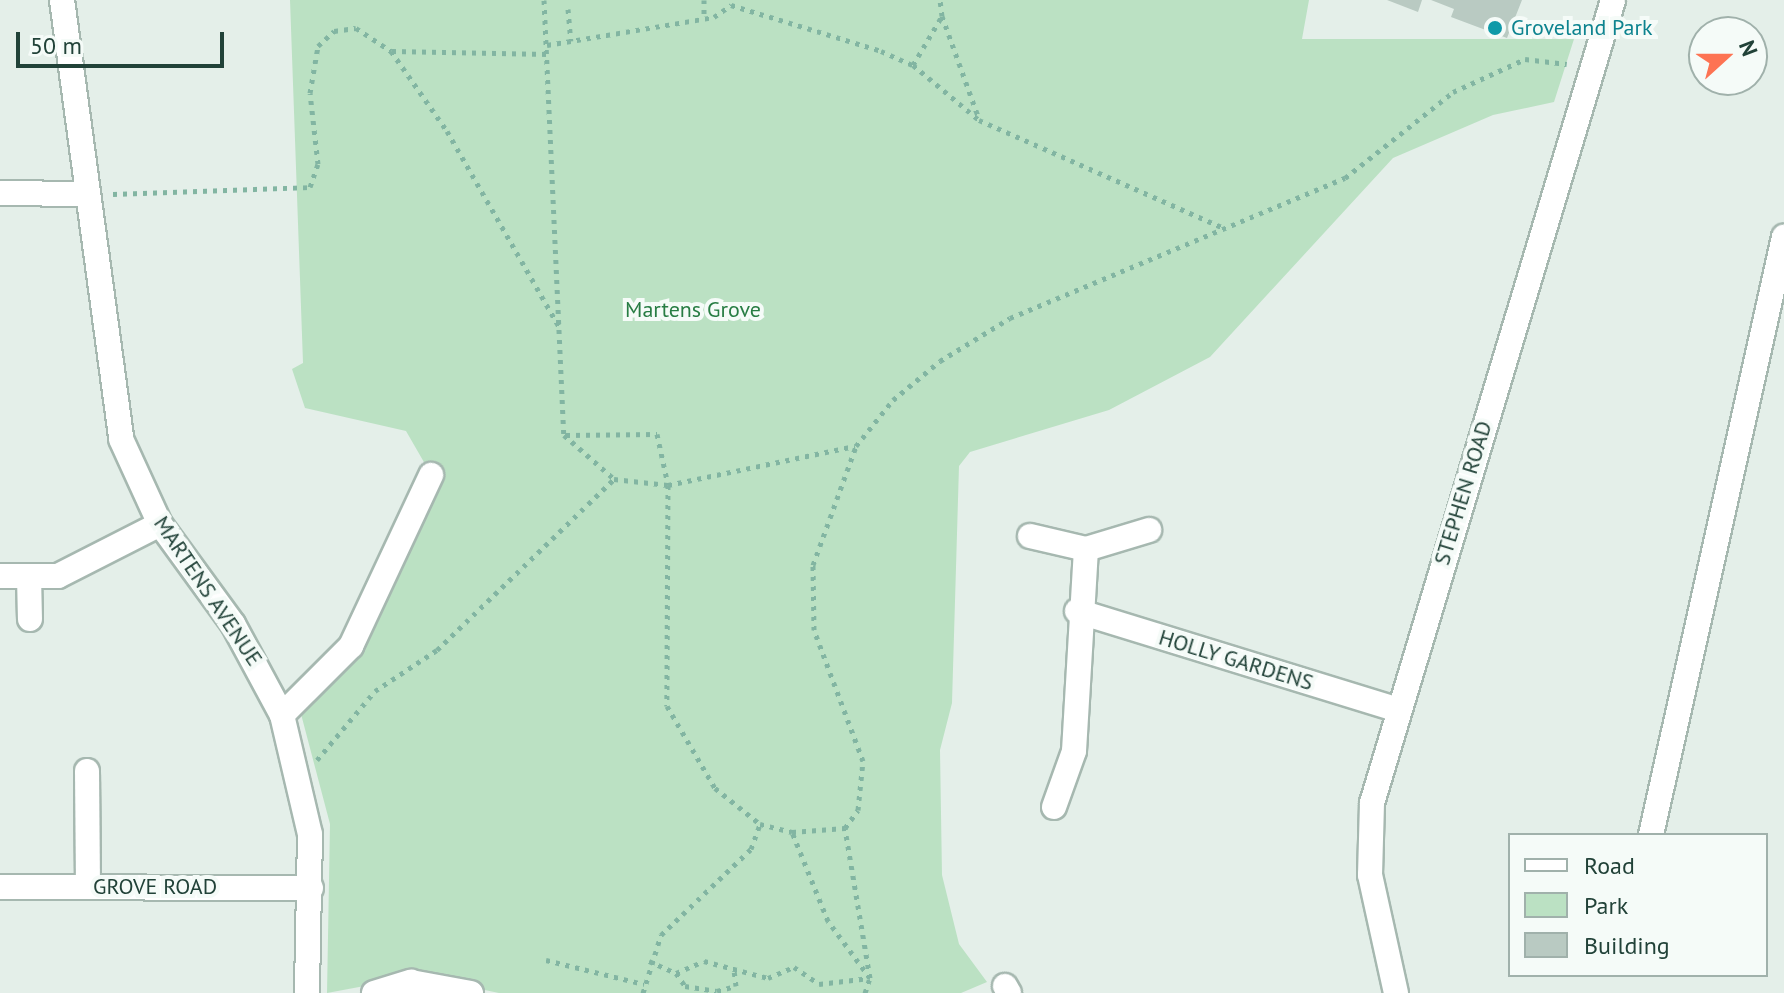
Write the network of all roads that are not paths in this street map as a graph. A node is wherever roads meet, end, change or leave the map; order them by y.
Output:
1 (62, 0) edge
2 (1611, 1) edge
3 (0, 193) edge
4 (86, 194) junction
5 (1784, 237) edge
6 (431, 475) dead end
7 (160, 524) junction
8 (1149, 530) dead end
9 (1030, 536) dead end
10 (1086, 549) junction
11 (0, 576) edge
12 (29, 576) junction
13 (1077, 611) junction
14 (30, 619) dead end
15 (1395, 709) junction
16 (282, 715) junction
17 (87, 771) dead end
18 (1054, 807) dead end
19 (1651, 833) edge
20 (0, 887) edge
21 (88, 887) junction
22 (311, 888) junction
23 (307, 993) edge
24 (374, 993) edge
25 (471, 993) edge
26 (1396, 993) edge

1 - 4 street, MARTENS AVENUE
2 - 15 street, STEPHEN ROAD
3 - 4 street
4 - 7 street, MARTENS AVENUE
5 - 19 street
6 - 16 street
7 - 12 street
7 - 16 street, MARTENS AVENUE
8 - 10 street
9 - 10 street
10 - 13 street
11 - 12 street
12 - 14 street
13 - 15 street, HOLLY GARDENS
13 - 18 street
15 - 26 street, STEPHEN ROAD
16 - 22 street, MARTENS AVENUE
17 - 21 street
20 - 21 street, GROVE ROAD
21 - 22 street, GROVE ROAD
22 - 23 street, MARTENS AVENUE
24 - 25 street

